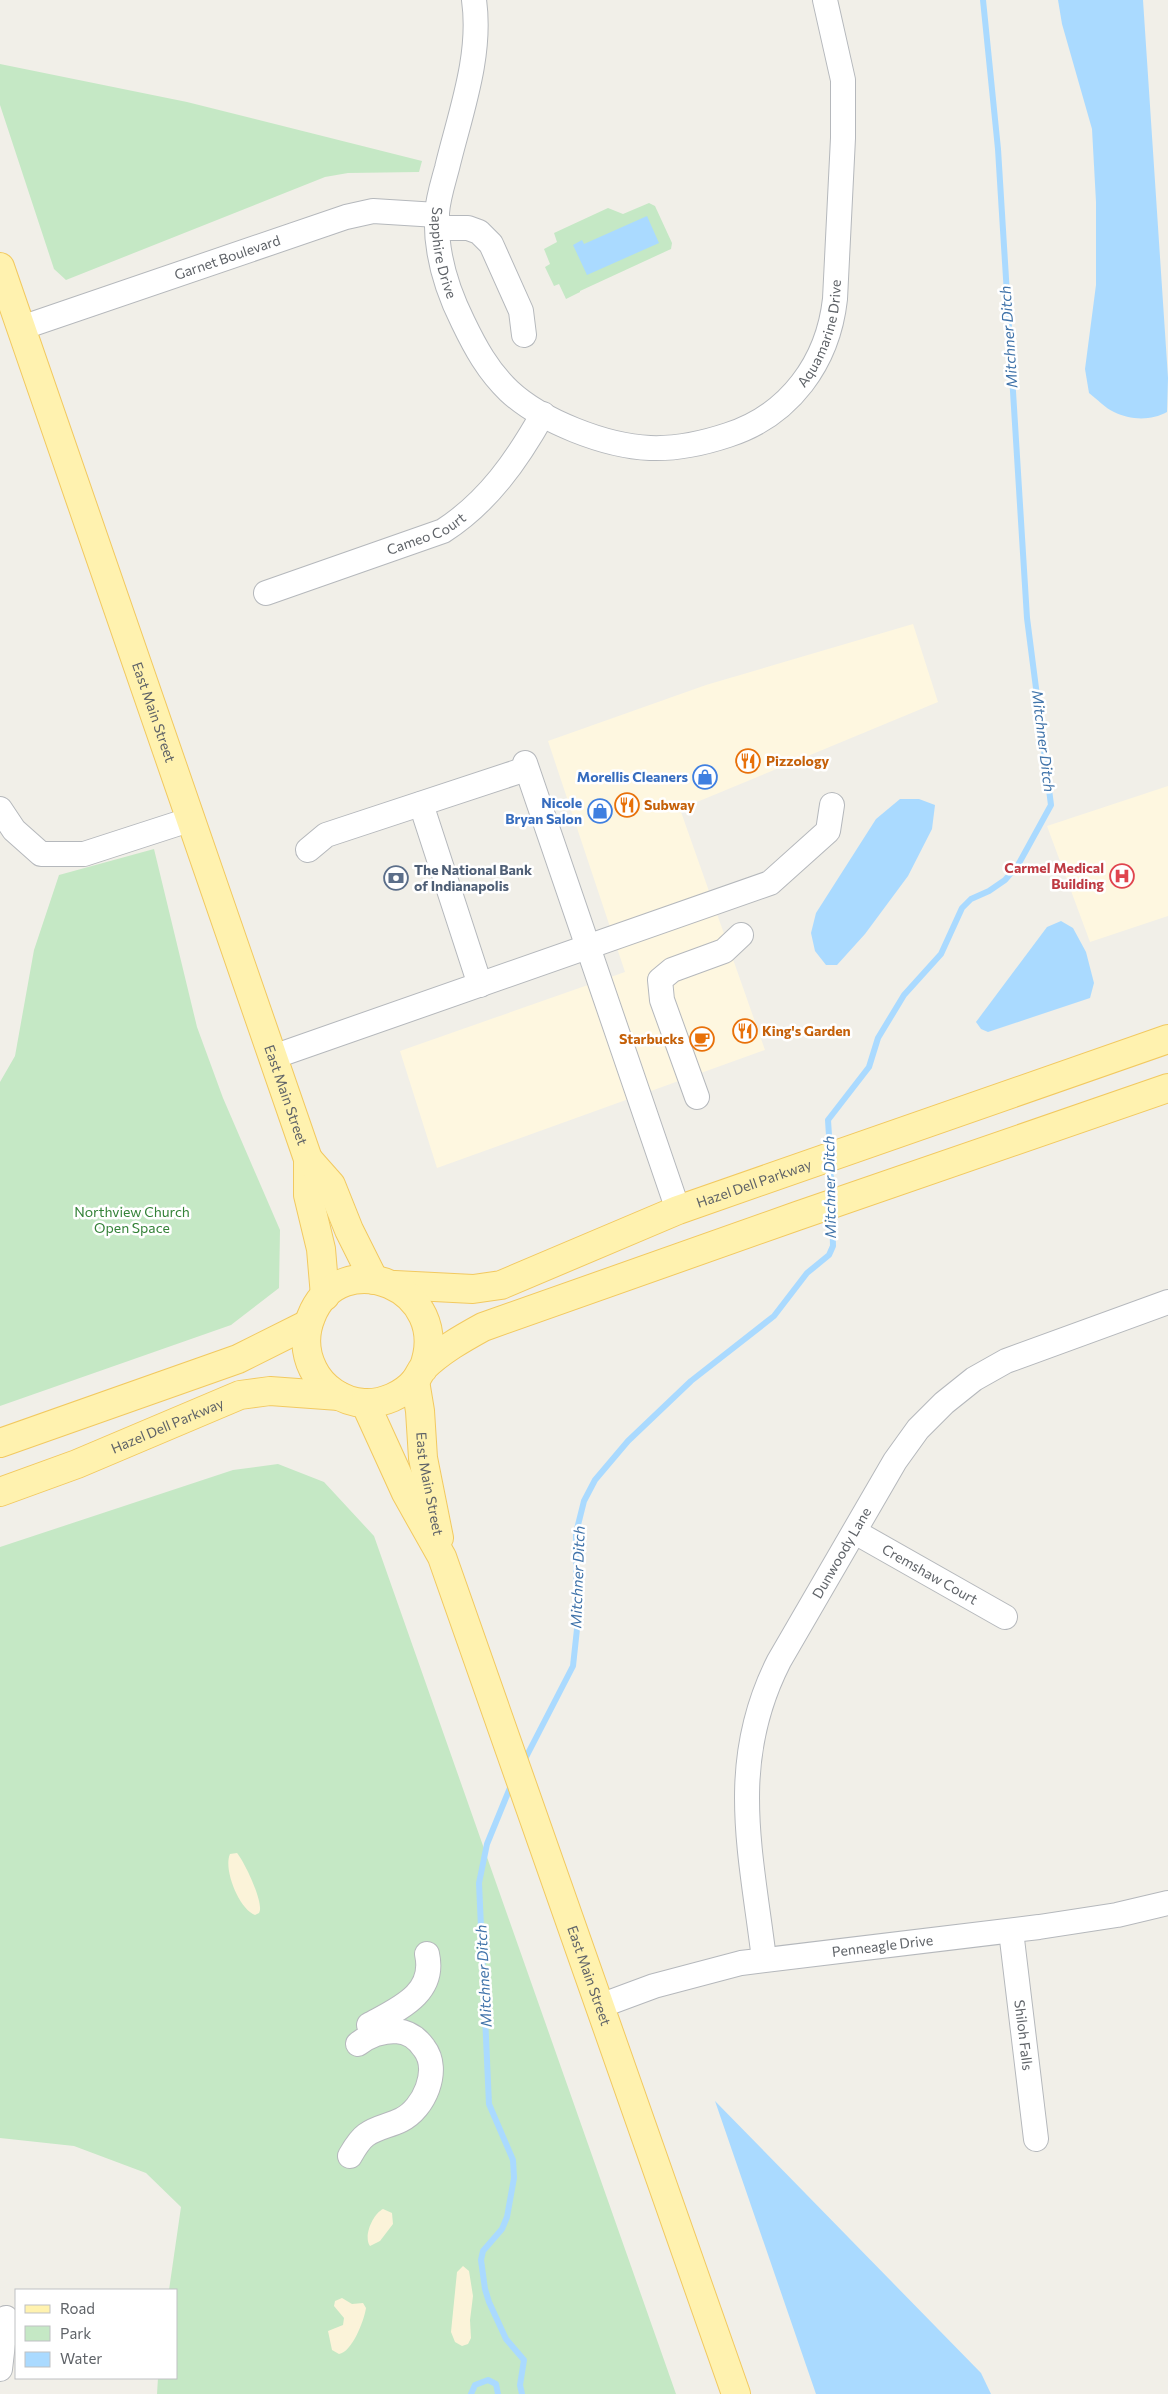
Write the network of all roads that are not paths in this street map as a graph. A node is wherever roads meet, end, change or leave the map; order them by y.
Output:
1 (474, 0) edge
2 (825, 0) edge
3 (437, 222) junction
4 (0, 268) edge
5 (21, 328) junction
6 (524, 335) dead end
7 (543, 414) junction
8 (266, 593) dead end
9 (421, 804) junction
10 (832, 805) dead end
11 (0, 808) edge
12 (192, 820) junction
13 (308, 850) dead end
14 (740, 935) dead end
15 (587, 948) junction
16 (480, 985) junction
17 (1168, 1039) edge
18 (273, 1057) junction
19 (1168, 1088) edge
20 (697, 1097) dead end
21 (308, 1159) junction
22 (678, 1210) junction
23 (384, 1282) junction
24 (325, 1296) junction
25 (1168, 1302) edge
26 (308, 1324) junction
27 (419, 1375) junction
28 (352, 1399) junction
29 (0, 1443) edge
30 (0, 1492) edge
31 (855, 1532) junction
32 (442, 1556) junction
33 (1005, 1617) dead end
34 (1168, 1903) edge
35 (1011, 1931) junction
36 (427, 1954) dead end
37 (764, 1959) junction
38 (600, 2006) junction
39 (1036, 2140) dead end
40 (350, 2156) dead end
41 (6, 2318) dead end
42 (0, 2369) edge
43 (736, 2394) edge

1 - 3 street, Sapphire Drive
2 - 7 street, Aquamarine Drive
3 - 5 street, Garnet Boulevard
3 - 6 street, Garnet Boulevard
3 - 7 street, Sapphire Drive
4 - 5 main road, East Main Street
5 - 12 main road, East Main Street
7 - 8 street, Cameo Court
9 - 13 street
9 - 15 street
9 - 16 street
10 - 15 street
11 - 12 street
12 - 18 main road, East Main Street
14 - 20 street
15 - 16 street
15 - 22 street
16 - 18 street
17 - 22 main road, Hazel Dell Parkway
18 - 21 main road, East Main Street
19 - 27 main road
21 - 23 main road, East Main Street
21 - 24 main road, East Main Street
22 - 23 main road, Hazel Dell Parkway
23 - 24 main road
23 - 27 main road
24 - 26 main road
25 - 31 street, Dunwoody Lane
26 - 28 main road
26 - 29 main road
27 - 28 main road
27 - 32 main road, East Main Street
28 - 30 main road, Hazel Dell Parkway
28 - 32 main road, East Main Street
31 - 33 street, Cremshaw Court
31 - 37 street, Dunwoody Lane
32 - 38 main road, East Main Street
34 - 35 street, Penneagle Drive
35 - 37 street, Penneagle Drive
35 - 39 street, Shiloh Falls
36 - 40 street
37 - 38 street, Penneagle Drive
38 - 43 main road, East Main Street
41 - 42 street

